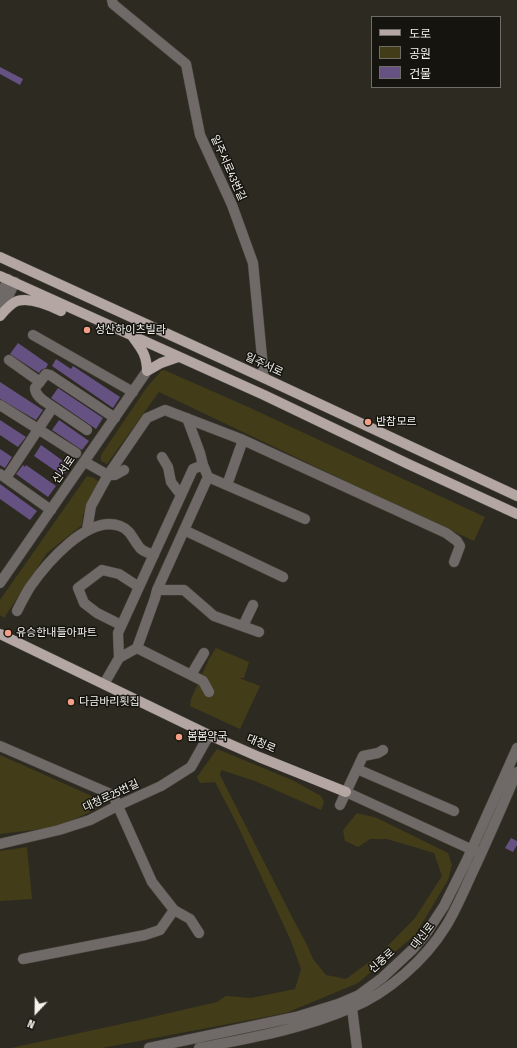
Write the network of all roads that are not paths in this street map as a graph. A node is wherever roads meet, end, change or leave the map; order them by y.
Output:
1 (112, 0) edge
2 (0, 257) edge
3 (19, 265) junction
4 (8, 279) edge
5 (0, 297) edge
6 (82, 313) junction
7 (0, 314) edge
8 (33, 335) dead end
9 (132, 336) junction
10 (178, 357) junction
11 (8, 360) dead end
12 (147, 371) junction
13 (264, 378) junction
14 (40, 382) junction
15 (133, 392) junction
16 (0, 405) edge
17 (53, 407) junction
18 (115, 418) junction
19 (187, 418) junction
20 (38, 430) junction
21 (87, 430) dead end
22 (243, 440) junction
23 (76, 453) dead end
24 (162, 457) dead end
25 (84, 462) junction
26 (203, 465) junction
27 (124, 470) dead end
28 (3, 476) edge
29 (108, 476) junction
30 (208, 477) junction
31 (227, 485) junction
32 (181, 495) junction
33 (517, 496) edge
34 (50, 510) junction
35 (517, 514) edge
36 (305, 519) dead end
37 (88, 530) junction
38 (184, 530) junction
39 (154, 555) junction
40 (454, 562) dead end
41 (283, 577) dead end
42 (0, 583) edge
43 (139, 587) junction
44 (157, 590) junction
45 (253, 606) dead end
46 (17, 611) dead end
47 (122, 625) junction
48 (243, 626) junction
49 (259, 632) dead end
50 (0, 634) edge
51 (137, 648) junction
52 (204, 653) dead end
53 (119, 658) junction
54 (191, 675) junction
55 (104, 684) junction
56 (209, 692) dead end
57 (209, 735) junction
58 (0, 746) edge
59 (517, 748) edge
60 (383, 750) dead end
61 (357, 769) junction
62 (517, 772) edge
63 (346, 792) junction
64 (340, 805) dead end
65 (117, 806) junction
66 (454, 811) dead end
67 (0, 844) edge
68 (476, 852) junction
69 (174, 910) junction
70 (200, 933) dead end
71 (23, 959) dead end
72 (352, 1008) junction
73 (149, 1048) edge
74 (199, 1048) edge
75 (357, 1048) edge

1 - 13 street, 일주서로43번길
2 - 3 main road, 일주서로
3 - 4 main road
3 - 13 main road, 일주서로
4 - 5 street
4 - 6 main road
4 - 7 street
6 - 7 main road
6 - 9 main road
8 - 15 street
9 - 10 main road
9 - 12 main road
10 - 12 main road
10 - 35 main road
11 - 14 street
12 - 15 street, 신서로
13 - 33 main road, 일주서로
14 - 17 street
14 - 18 street
15 - 18 street, 신서로
16 - 20 street
17 - 20 street
17 - 21 street
18 - 25 street, 신서로
19 - 22 street
19 - 26 street
19 - 29 street
20 - 23 street
20 - 28 street
22 - 31 street
22 - 40 street
24 - 32 street
25 - 29 street
25 - 34 street, 신서로
26 - 30 street
26 - 32 street
27 - 29 street
28 - 34 street
29 - 37 street
30 - 31 street
30 - 38 street
31 - 36 street
32 - 39 street
34 - 42 street, 신서로
37 - 39 street
37 - 46 street
38 - 41 street
38 - 44 street
39 - 43 street
43 - 47 street
43 - 47 street
44 - 48 street
44 - 51 street
45 - 48 street
47 - 53 street
48 - 49 street
50 - 55 main road, 대청로
51 - 53 street
51 - 54 street
52 - 54 street
53 - 55 street
54 - 56 street
55 - 57 main road, 대청로
57 - 63 main road, 대청로
57 - 65 street, 대청로25번길
58 - 65 street
59 - 68 street, 신중로
60 - 61 street
61 - 63 street
61 - 66 street
62 - 68 street, 대신로
63 - 64 street
63 - 68 street, 대청로
65 - 67 street, 대청로25번길
65 - 69 street
68 - 72 street, 대신로
68 - 73 street, 신중로
69 - 70 street
69 - 71 street
72 - 74 street, 대신로
72 - 75 street

